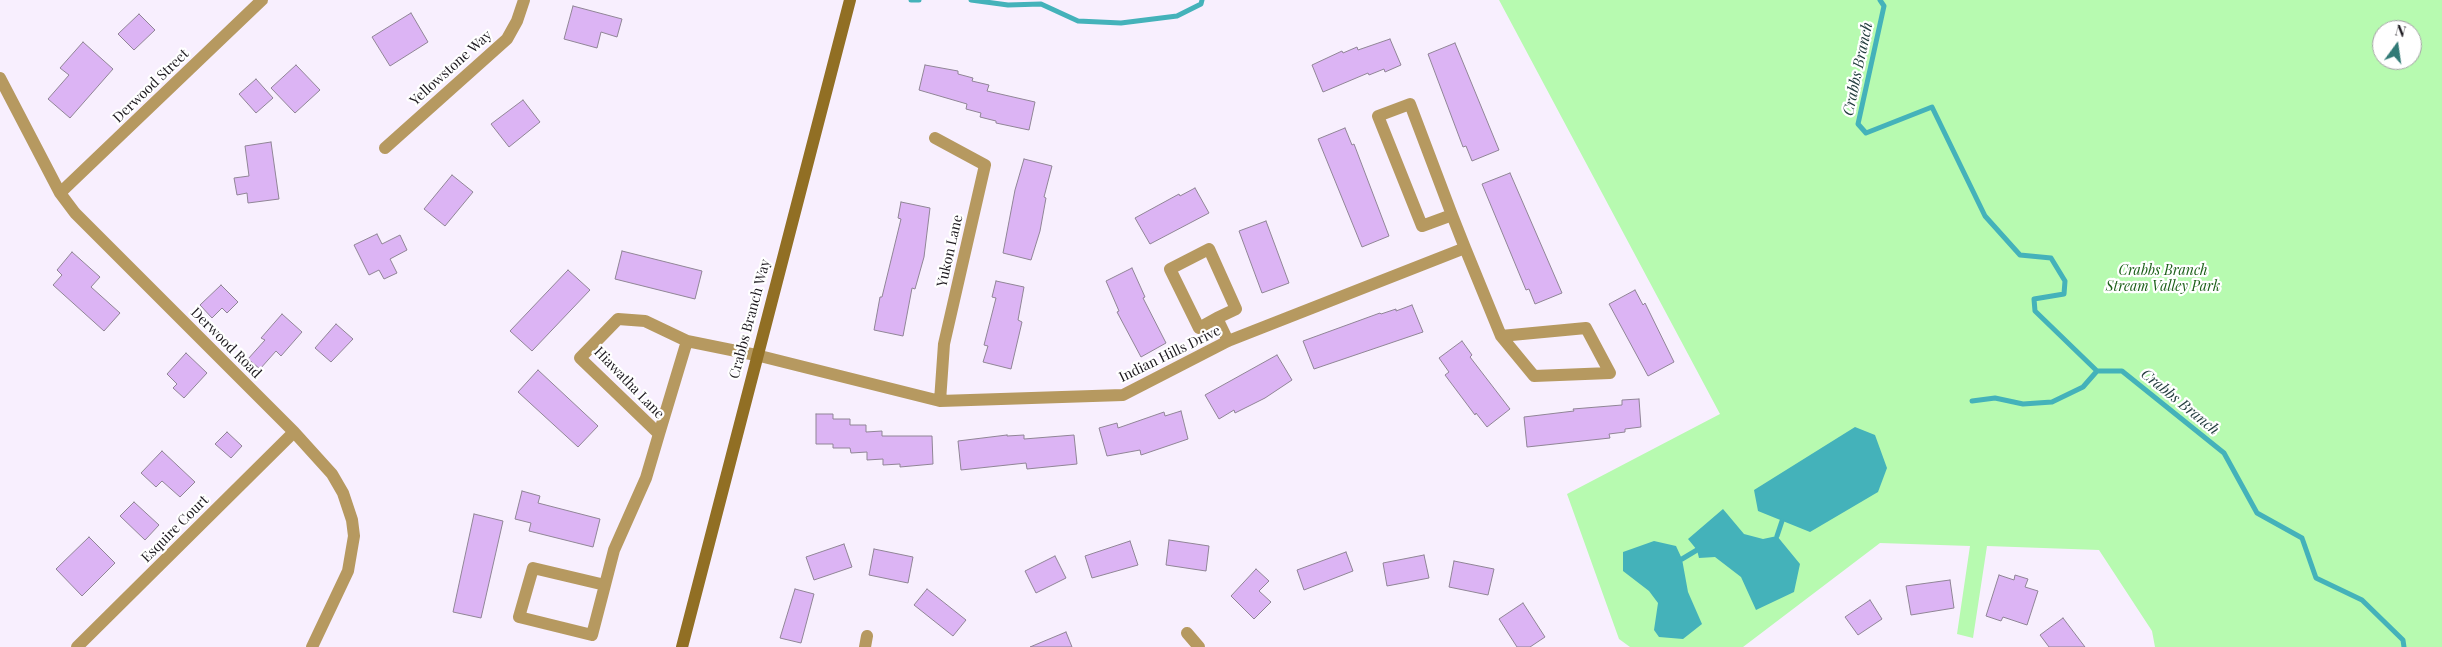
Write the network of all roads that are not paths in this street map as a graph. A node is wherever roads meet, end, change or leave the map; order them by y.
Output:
1 (262, 0) edge
2 (524, 0) edge
3 (850, 0) edge
4 (0, 78) edge
5 (935, 138) dead end
6 (385, 148) dead end
7 (60, 194) junction
8 (1452, 215) junction
9 (1465, 248) junction
10 (1217, 318) junction
11 (1501, 336) junction
12 (687, 341) junction
13 (1228, 342) junction
14 (756, 355) junction
15 (940, 401) junction
16 (294, 432) junction
17 (658, 434) junction
18 (605, 586) junction
19 (1187, 633) dead end
20 (77, 647) edge
21 (312, 647) edge
22 (682, 647) edge
23 (1199, 647) edge

1 - 7 street, Derwood Street
2 - 6 street, Yellowstone Way
3 - 14 street, Crabbs Branch Way
4 - 7 street, Derwood Road
5 - 15 street, Yukon Lane
7 - 16 street, Derwood Road
8 - 8 street
8 - 9 street
9 - 11 street
9 - 13 street, Indian Hills Drive
10 - 10 street
10 - 13 street
11 - 11 street
12 - 14 street, Hiawatha Lane
12 - 17 street
12 - 17 street, Hiawatha Lane
13 - 15 street, Indian Hills Drive
14 - 15 street, Indian Hills Drive
14 - 22 street, Crabbs Branch Way
16 - 20 street, Esquire Court
16 - 21 street, Derwood Road
17 - 18 street, Hiawatha Lane
18 - 18 street, Hiawatha Lane
19 - 23 street

